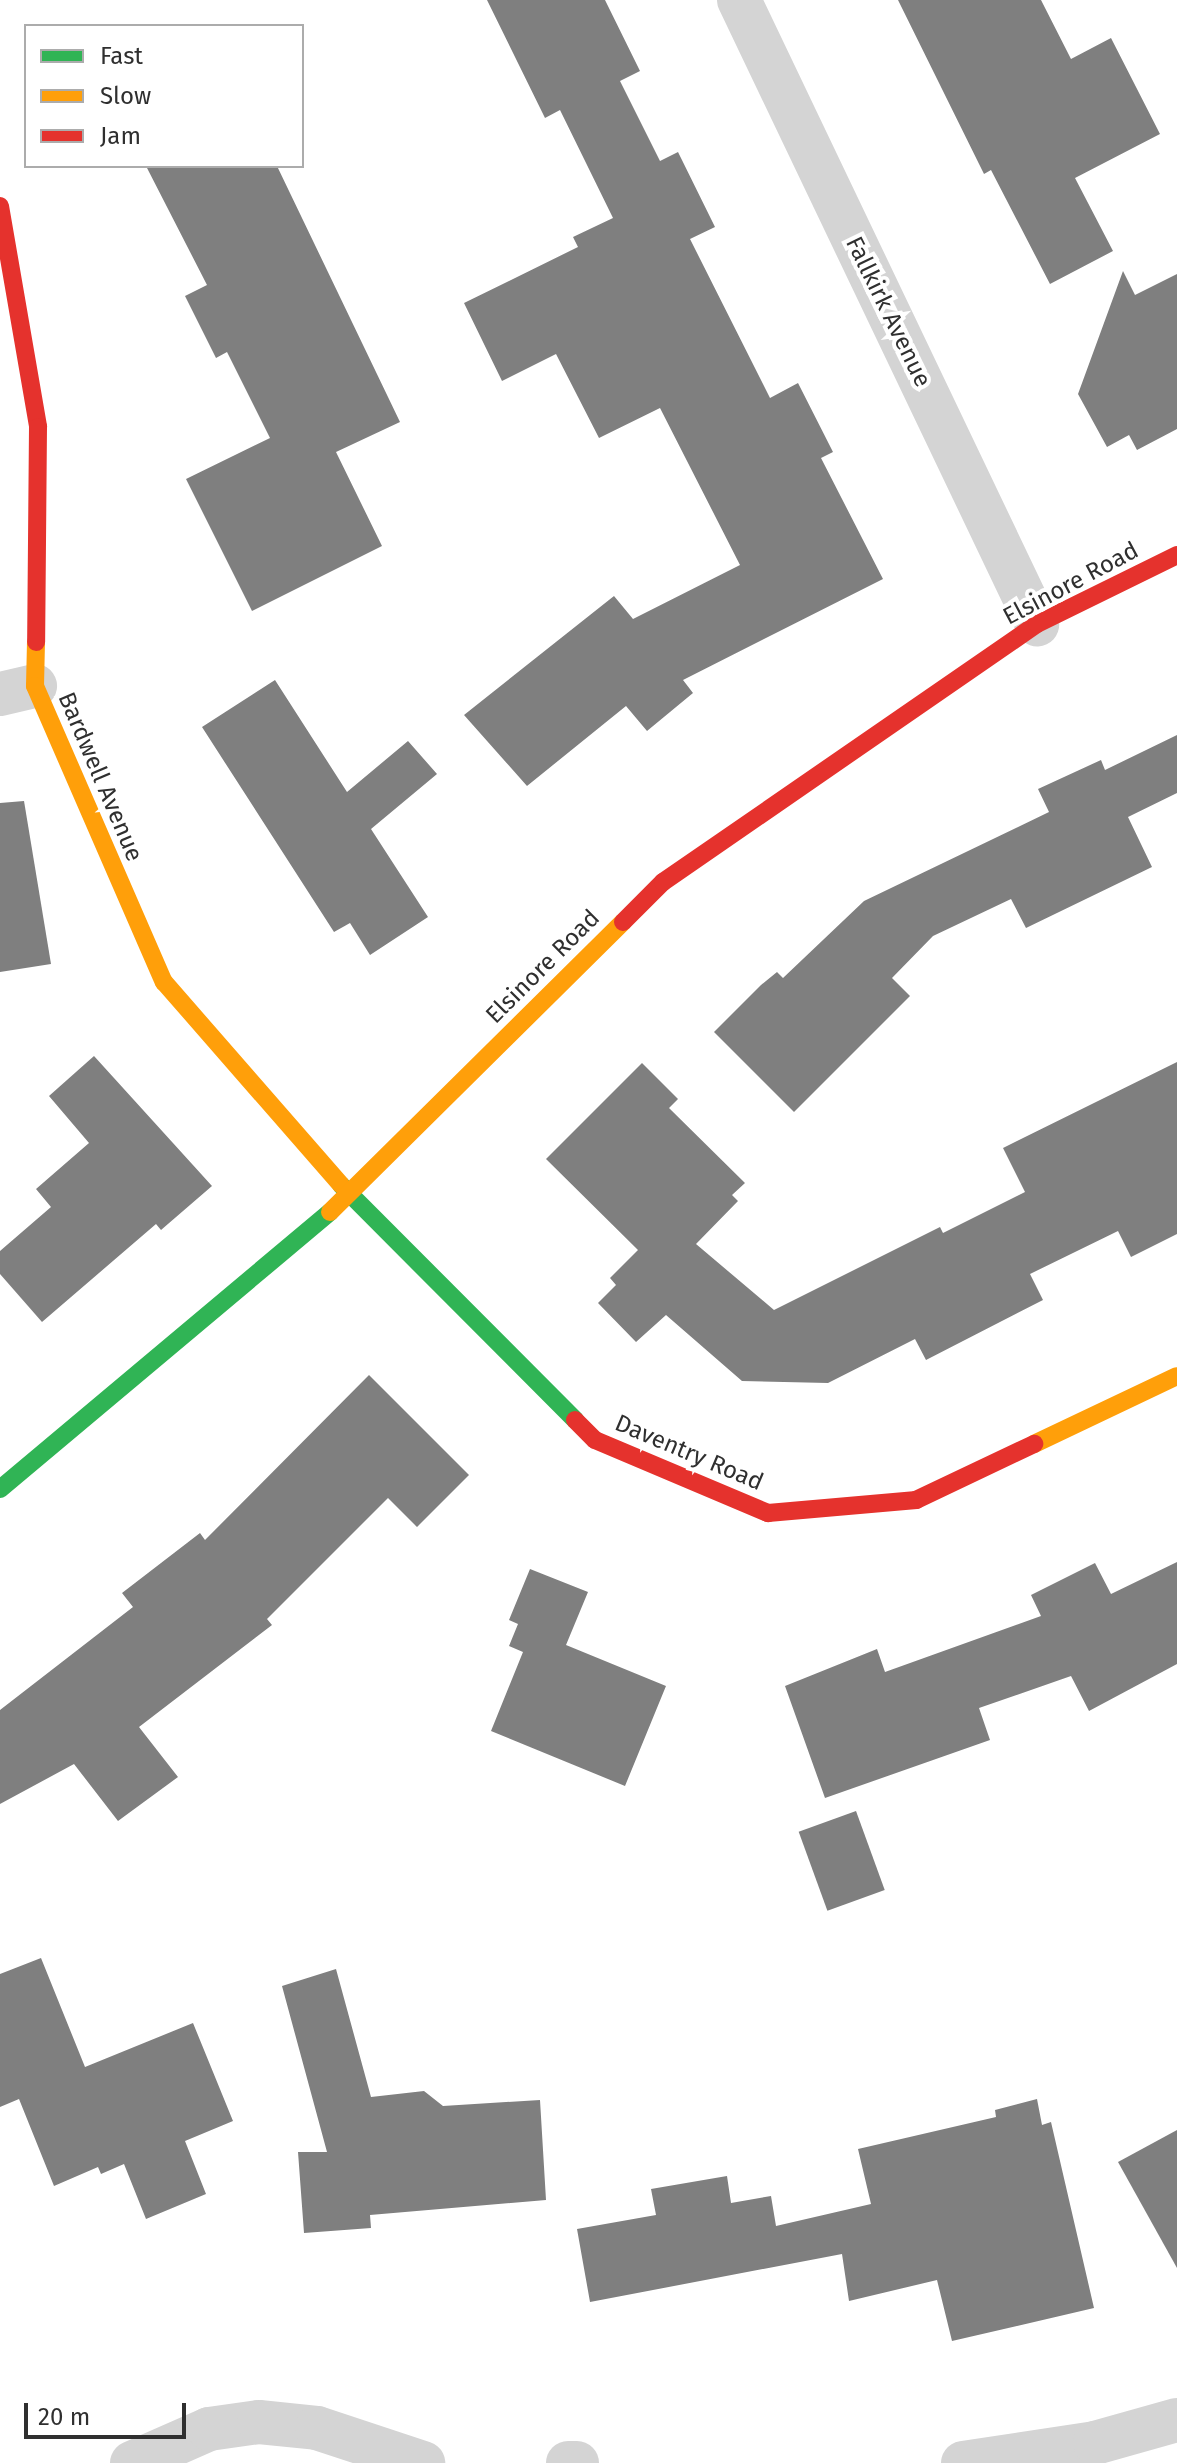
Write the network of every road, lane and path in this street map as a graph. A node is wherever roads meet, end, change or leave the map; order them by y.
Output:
1 (739, 0) edge
2 (0, 206) edge
3 (1177, 555) edge
4 (1037, 624) junction
5 (18, 690) edge
6 (350, 1195) junction
7 (1177, 1376) edge
8 (0, 1489) edge
9 (1177, 2420) edge
10 (132, 2463) edge
11 (423, 2463) edge
12 (568, 2463) edge
13 (577, 2463) edge
14 (963, 2463) edge

1 - 4 street, Fallkirk Avenue
2 - 5 street, Bardwell Avenue
3 - 4 street, Elsinore Road
4 - 6 street, Elsinore Road
5 - 6 street, Bardwell Avenue
6 - 7 street, Daventry Road
6 - 8 street, Elsinore Road
9 - 14 street
10 - 11 street
12 - 13 street

